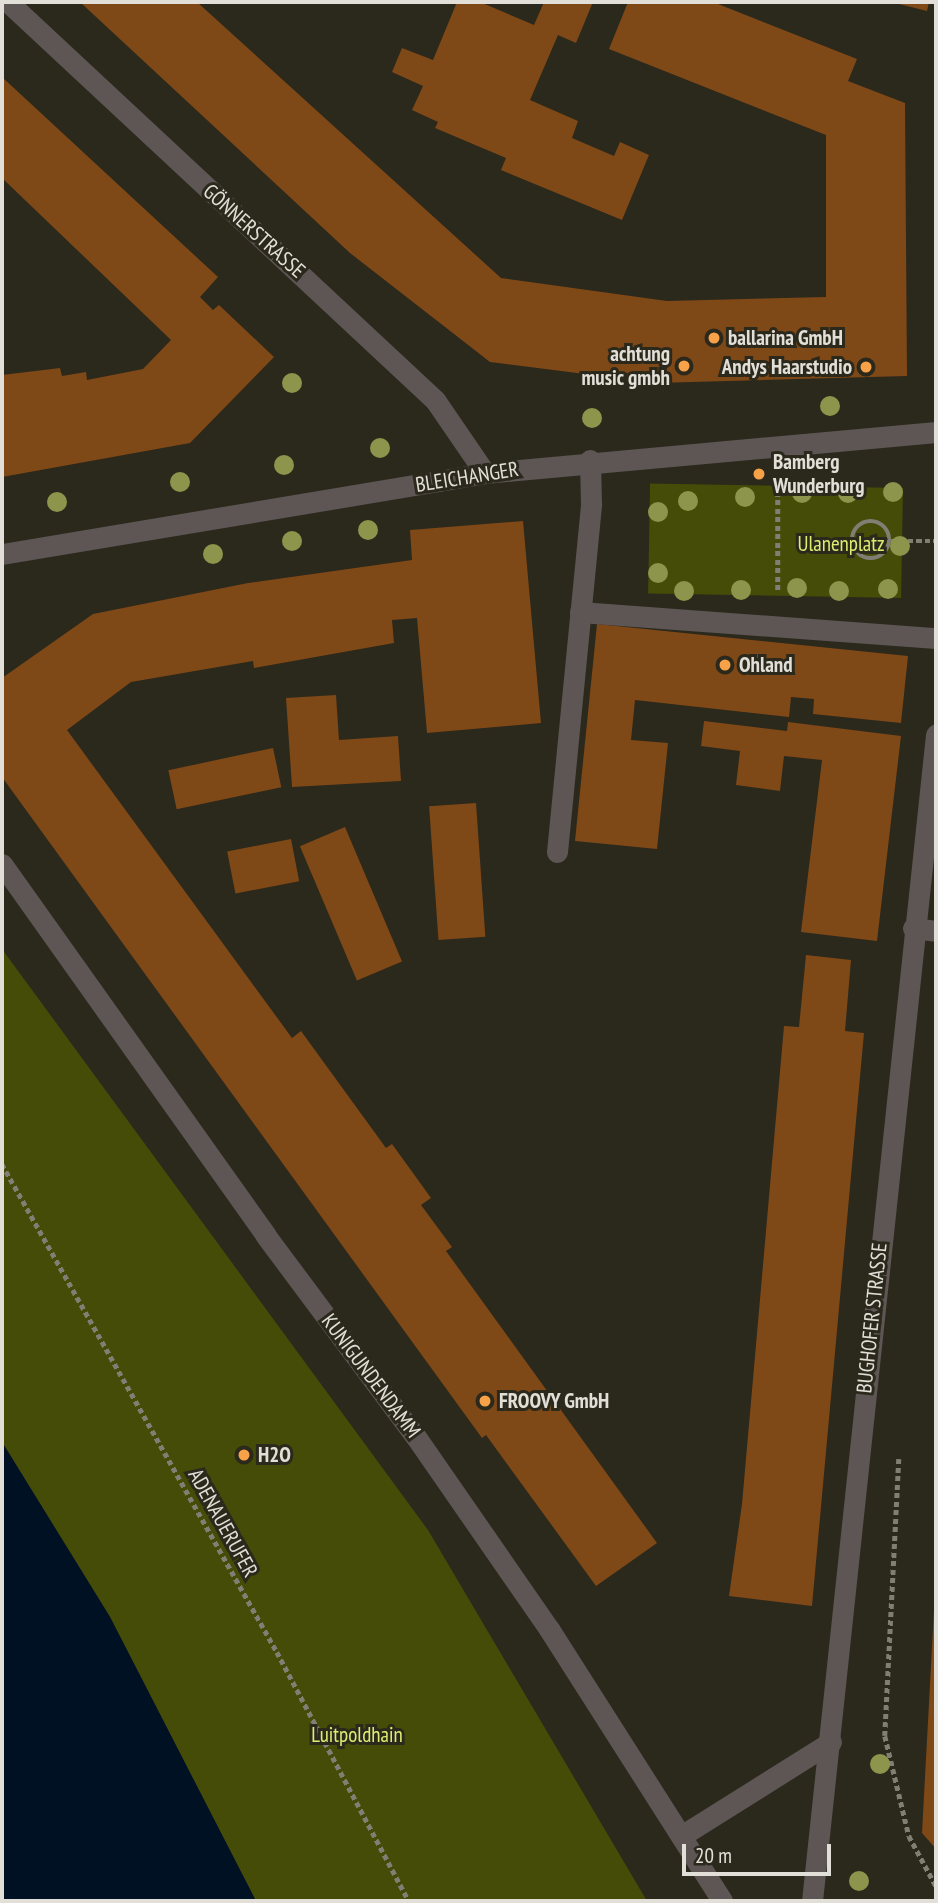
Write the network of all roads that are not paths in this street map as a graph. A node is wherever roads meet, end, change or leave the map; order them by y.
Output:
1 (8, 2) edge
2 (936, 432) edge
3 (590, 460) junction
4 (485, 473) junction
5 (2, 554) edge
6 (579, 612) junction
7 (936, 638) edge
8 (936, 735) edge
9 (557, 852) dead end
10 (2, 864) edge
11 (913, 928) junction
12 (936, 931) edge
13 (831, 1742) junction
14 (681, 1836) junction
15 (722, 1901) edge
16 (813, 1901) edge

1 - 4 street, GÖNNERSTRASSE
2 - 3 street, BLEICHANGER
3 - 4 street, BLEICHANGER
3 - 6 street
4 - 5 street, BLEICHANGER
6 - 7 street
6 - 9 street
8 - 11 street, BUGHOFER STRASSE
10 - 14 street, KUNIGUNDENDAMM
11 - 12 street
11 - 13 street, BUGHOFER STRASSE
13 - 14 street
13 - 16 street, BUGHOFER STRASSE
14 - 15 street, KUNIGUNDENDAMM

